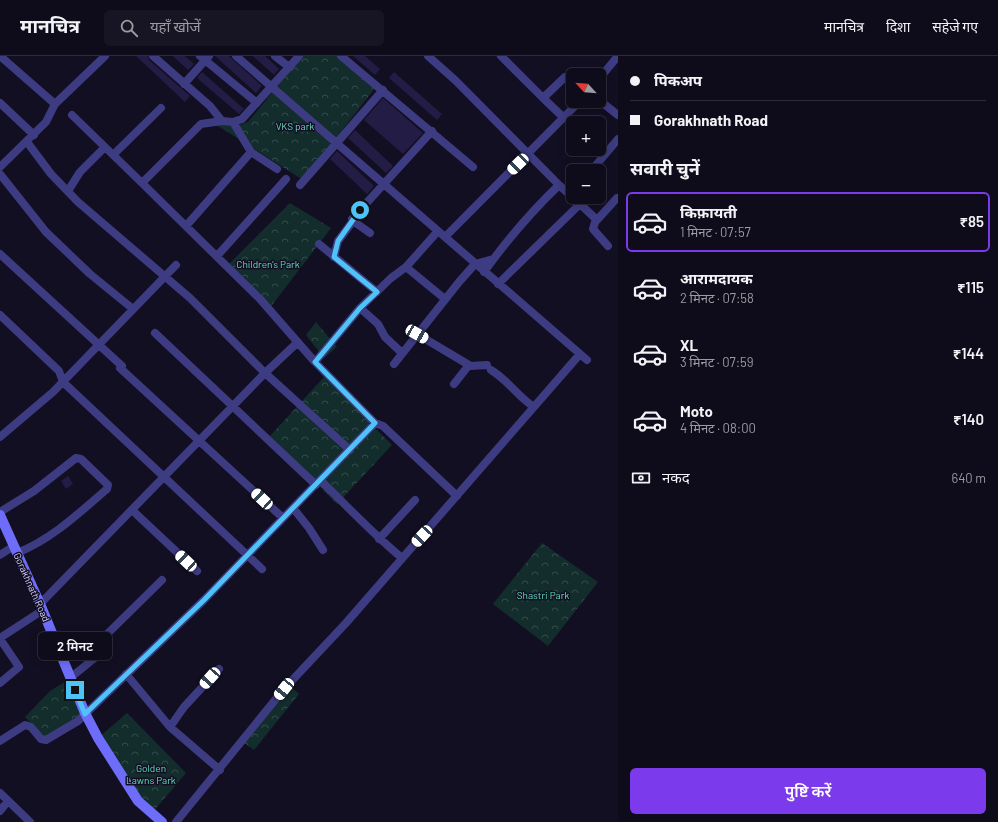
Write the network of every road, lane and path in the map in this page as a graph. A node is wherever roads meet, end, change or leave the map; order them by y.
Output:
1 (0, 56) edge
2 (105, 56) edge
3 (153, 56) edge
4 (236, 56) edge
5 (276, 56) edge
6 (299, 56) edge
7 (341, 56) edge
8 (428, 56) edge
9 (501, 56) edge
10 (618, 56) edge
11 (205, 57) edge
12 (289, 67) junction
13 (606, 71) edge
14 (566, 78) edge
15 (184, 84) junction
16 (271, 87) junction
17 (383, 90) junction
18 (543, 98) junction
19 (0, 103) edge
20 (257, 103) junction
21 (55, 104) junction
22 (606, 106) edge
23 (161, 108) dead end
24 (573, 108) edge
25 (72, 115) dead end
26 (618, 115) edge
27 (564, 118) junction
28 (222, 121) junction
29 (233, 122) junction
30 (432, 131) junction
31 (34, 135) junction
32 (618, 139) edge
33 (27, 142) junction
34 (337, 143) junction
35 (105, 147) junction
36 (251, 152) junction
37 (529, 154) junction
38 (113, 155) junction
39 (597, 164) edge
40 (0, 167) edge
41 (473, 167) dead end
42 (277, 169) dead end
43 (0, 174) edge
44 (286, 179) dead end
45 (142, 183) junction
46 (384, 184) junction
47 (300, 185) dead end
48 (560, 185) junction
49 (566, 189) edge
50 (68, 191) junction
51 (617, 198) dead end
52 (580, 204) joint
53 (597, 220) junction
54 (353, 221) junction
55 (186, 226) junction
56 (438, 231) junction
57 (370, 233) dead end
58 (445, 237) junction
59 (319, 244) dead end
60 (608, 246) dead end
61 (0, 254) edge
62 (217, 256) junction
63 (334, 257) junction
64 (493, 259) junction
65 (475, 264) junction
66 (176, 265) dead end
67 (406, 267) junction
68 (484, 272) junction
69 (165, 276) junction
70 (498, 284) junction
71 (377, 292) junction
72 (445, 299) junction
73 (360, 308) junction
74 (133, 309) junction
75 (0, 316) edge
76 (155, 333) dead end
77 (417, 334) junction
78 (298, 342) junction
79 (99, 345) junction
80 (402, 353) junction
81 (580, 354) junction
82 (587, 360) dead end
83 (315, 362) junction
84 (394, 364) dead end
85 (470, 366) junction
86 (266, 373) junction
87 (64, 382) junction
88 (454, 384) dead end
89 (231, 406) junction
90 (534, 407) junction
91 (375, 423) junction
92 (0, 437) edge
93 (199, 440) junction
94 (350, 450) junction
95 (164, 478) junction
96 (318, 482) junction
97 (457, 496) junction
98 (415, 500) dead end
99 (292, 508) junction
100 (132, 510) junction
101 (0, 513) edge
102 (283, 518) junction
103 (379, 539) junction
104 (15, 550) junction
105 (323, 550) dead end
106 (0, 555) edge
107 (247, 556) junction
108 (402, 558) junction
109 (262, 569) dead end
110 (197, 571) dead end
111 (162, 580) dead end
112 (42, 607) junction
113 (0, 639) edge
114 (219, 668) dead end
115 (126, 674) junction
116 (70, 678) junction
117 (0, 683) edge
118 (85, 714) junction
119 (170, 727) junction
120 (0, 741) edge
121 (220, 770) junction
122 (0, 793) edge
123 (8, 801) junction
124 (0, 811) edge
125 (160, 821) edge
126 (30, 822) edge
127 (176, 822) edge

1 - 21 street
2 - 21 street
3 - 15 street
4 - 16 street
5 - 12 street
6 - 12 street
7 - 17 street
8 - 37 street
9 - 18 street
10 - 13 street
11 - 15 street
11 - 20 street
12 - 16 street
14 - 18 street
15 - 28 street
16 - 20 street
16 - 34 street
17 - 30 street
17 - 34 street
18 - 27 street
19 - 31 street
20 - 29 street
21 - 31 street
22 - 26 street
23 - 38 street
24 - 27 street
25 - 35 street
27 - 37 street
28 - 29 street
28 - 45 street
29 - 36 street
30 - 41 street
30 - 46 street
31 - 33 street
32 - 39 street
33 - 40 street
33 - 50 street
34 - 46 street
34 - 47 street
35 - 38 street
35 - 50 street
36 - 42 street
36 - 55 street
37 - 48 street
37 - 58 street
38 - 45 street
43 - 74 street
44 - 62 street
45 - 55 street
46 - 54 street
46 - 56 street
48 - 49 street
48 - 64 street
50 - 69 street
51 - 53 street
52 - 53 street
52 - 70 street
53 - 60 street
54 - 57 street
54 - 63 street
55 - 62 street
56 - 58 street
56 - 67 street
58 - 65 street
59 - 63 street
61 - 79 street
62 - 78 street
63 - 71 street
64 - 65 street
64 - 68 street
65 - 68 street
65 - 72 street
66 - 69 street
67 - 71 street
67 - 72 street
68 - 70 street
69 - 74 street
69 - 86 street
70 - 81 street
71 - 73 street
72 - 77 street
73 - 80 street
73 - 83 street
74 - 79 street
75 - 87 street
76 - 89 street
77 - 80 street
77 - 85 street
78 - 83 street
78 - 86 street
79 - 87 street
79 - 93 street
80 - 84 street
81 - 82 street
81 - 90 street
83 - 91 street
85 - 88 street
85 - 90 street
86 - 89 street
86 - 94 street
87 - 92 street
87 - 95 street
89 - 93 street
89 - 96 street
90 - 97 street
91 - 94 street
91 - 97 street
93 - 95 street
93 - 102 street
94 - 96 street
95 - 100 street
95 - 107 street
96 - 99 street
96 - 103 street
97 - 108 street
98 - 103 street
99 - 102 street
99 - 105 street
100 - 110 street
100 - 112 street
101 - 104 main road, Gorakhnath Road
101 - 104 street
102 - 107 street
103 - 108 street
104 - 106 street
104 - 112 main road, Gorakhnath Road
107 - 109 street
107 - 115 street
108 - 121 street
111 - 116 street
112 - 113 street
112 - 116 main road, Gorakhnath Road
113 - 117 street
114 - 119 street
115 - 118 street
115 - 119 street
116 - 118 main road, Gorakhnath Road
118 - 120 street
118 - 125 main road, Gorakhnath Road
119 - 121 street
121 - 127 street
122 - 123 street
123 - 124 street
123 - 126 street

